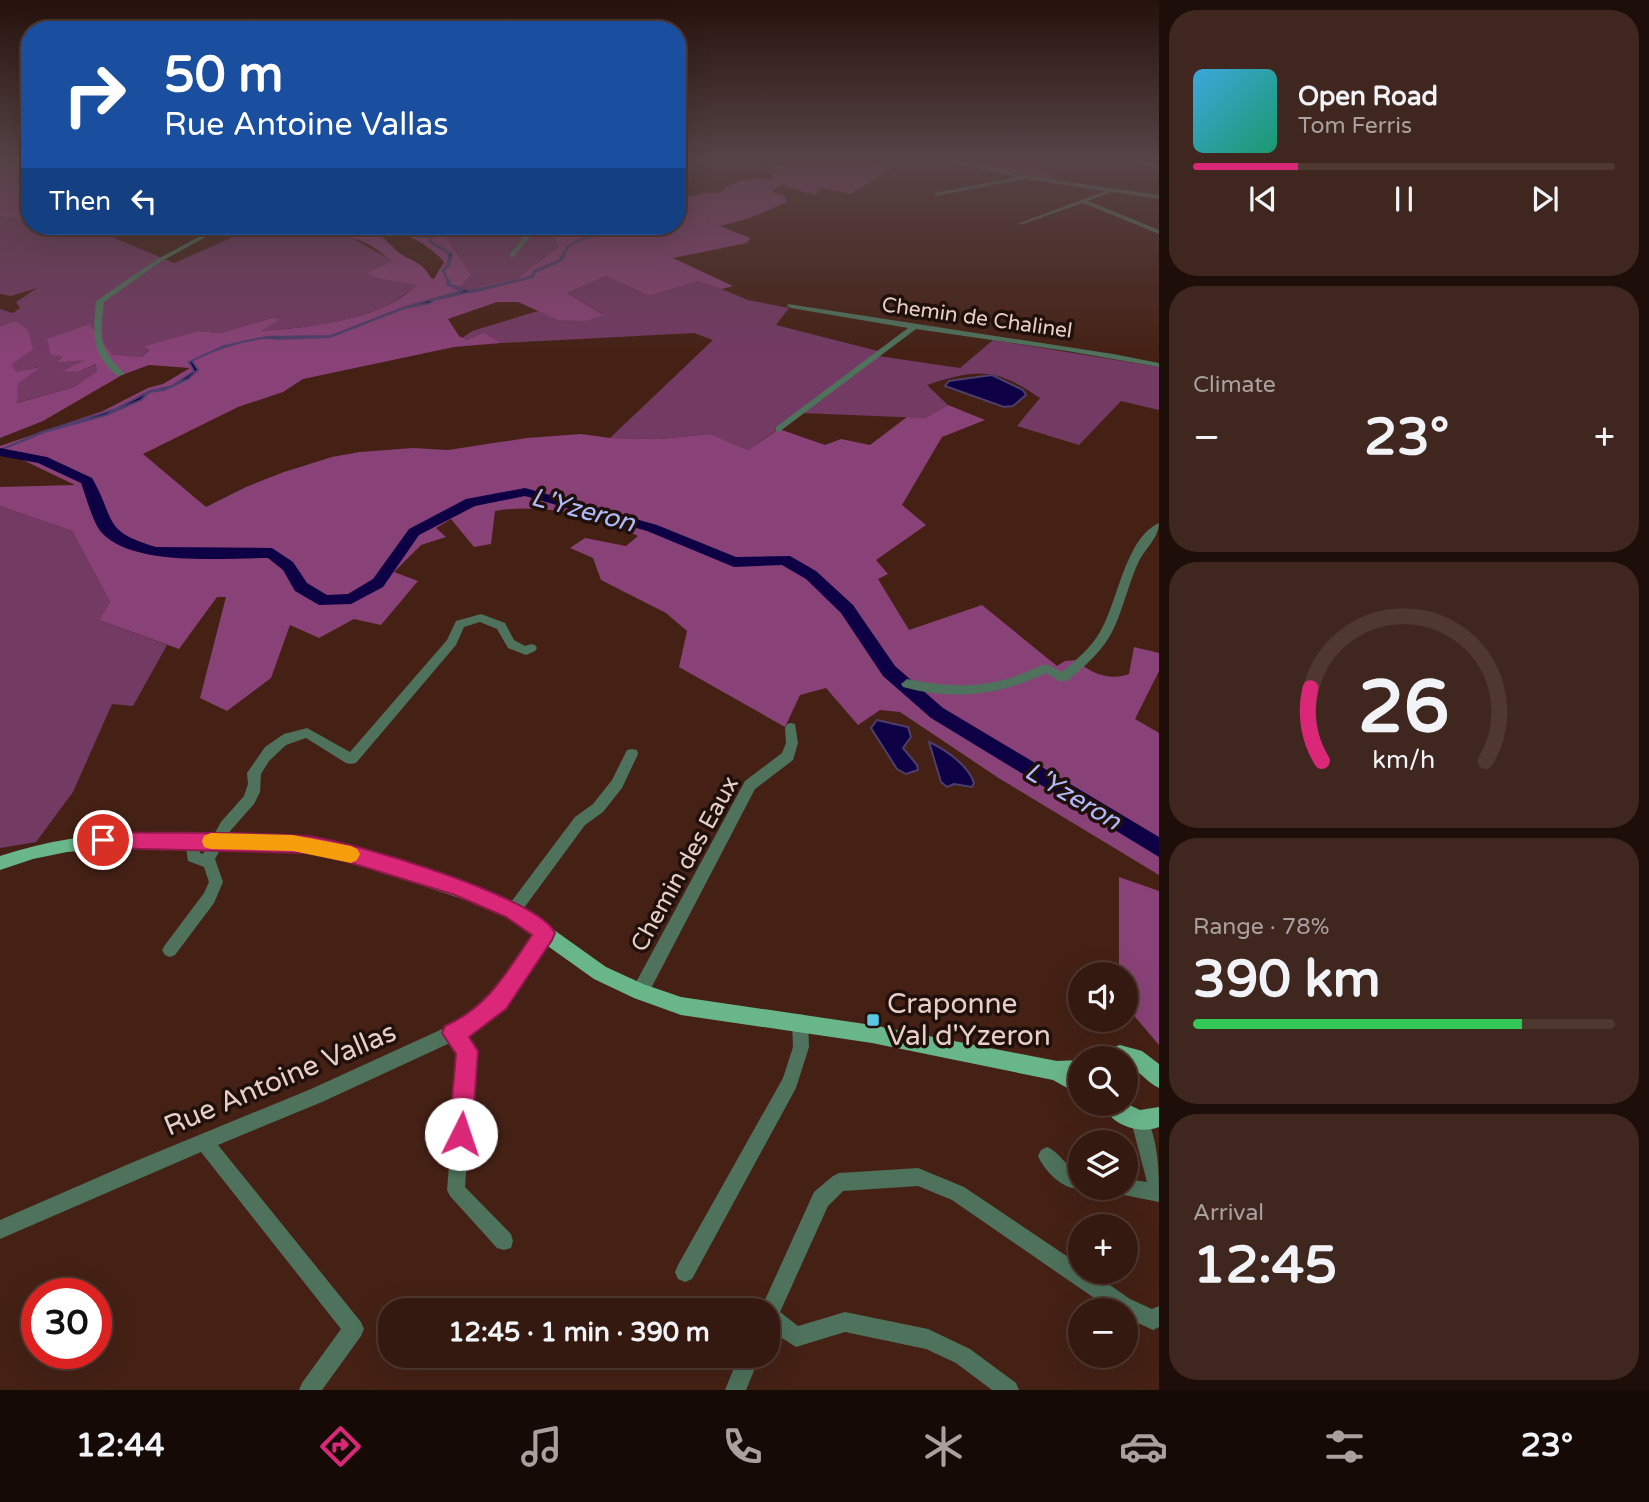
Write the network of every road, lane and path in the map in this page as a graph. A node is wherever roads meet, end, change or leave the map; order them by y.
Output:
1 (1025, 223) edge
2 (1136, 223) edge
3 (1022, 224) dead end
4 (1159, 232) edge
5 (206, 235) edge
6 (528, 235) edge
7 (511, 256) dead end
8 (791, 306) dead end
9 (914, 327) junction
10 (1159, 365) edge
11 (121, 374) dead end
12 (779, 429) dead end
13 (1159, 526) edge
14 (531, 648) dead end
15 (908, 684) dead end
16 (791, 728) dead end
17 (632, 754) dead end
18 (192, 841) junction
19 (219, 842) junction
20 (208, 858) junction
21 (0, 863) edge
22 (513, 911) junction
23 (545, 933) junction
24 (170, 950) dead end
25 (640, 992) junction
26 (800, 1022) junction
27 (452, 1033) junction
28 (1138, 1061) edge
29 (1057, 1071) junction
30 (1068, 1071) edge
31 (1156, 1072) edge
32 (1068, 1077) edge
33 (1128, 1116) edge
34 (1150, 1119) edge
35 (204, 1141) junction
36 (1047, 1156) dead end
37 (1068, 1177) edge
38 (1138, 1190) edge
39 (1159, 1192) edge
40 (0, 1230) edge
41 (504, 1241) dead end
42 (685, 1272) dead end
43 (776, 1298) edge
44 (1159, 1316) edge
45 (780, 1325) edge
46 (745, 1368) edge
47 (309, 1390) edge
48 (735, 1390) edge
49 (1009, 1390) edge

1 - 3 street
2 - 4 street
5 - 11 street
6 - 7 street
8 - 9 street, Chemin de Chalinel
9 - 10 street, Chemin de Chalinel
9 - 12 street
13 - 15 street
14 - 19 street
16 - 25 street, Chemin des Eaux
17 - 22 street
18 - 19 main road
18 - 20 street
18 - 21 main road
19 - 20 street
19 - 22 main road
20 - 24 street
22 - 23 main road
23 - 25 main road
23 - 27 street, Rue Antoine Vallas
25 - 26 main road
26 - 29 main road
26 - 42 street
27 - 35 street, Rue Antoine Vallas
27 - 41 street
28 - 31 main road
29 - 30 main road
29 - 32 main road
33 - 34 main road
34 - 39 street
35 - 40 street, Rue Antoine Vallas
35 - 47 street
36 - 37 street
38 - 39 street
43 - 44 street
45 - 49 street
46 - 48 street

